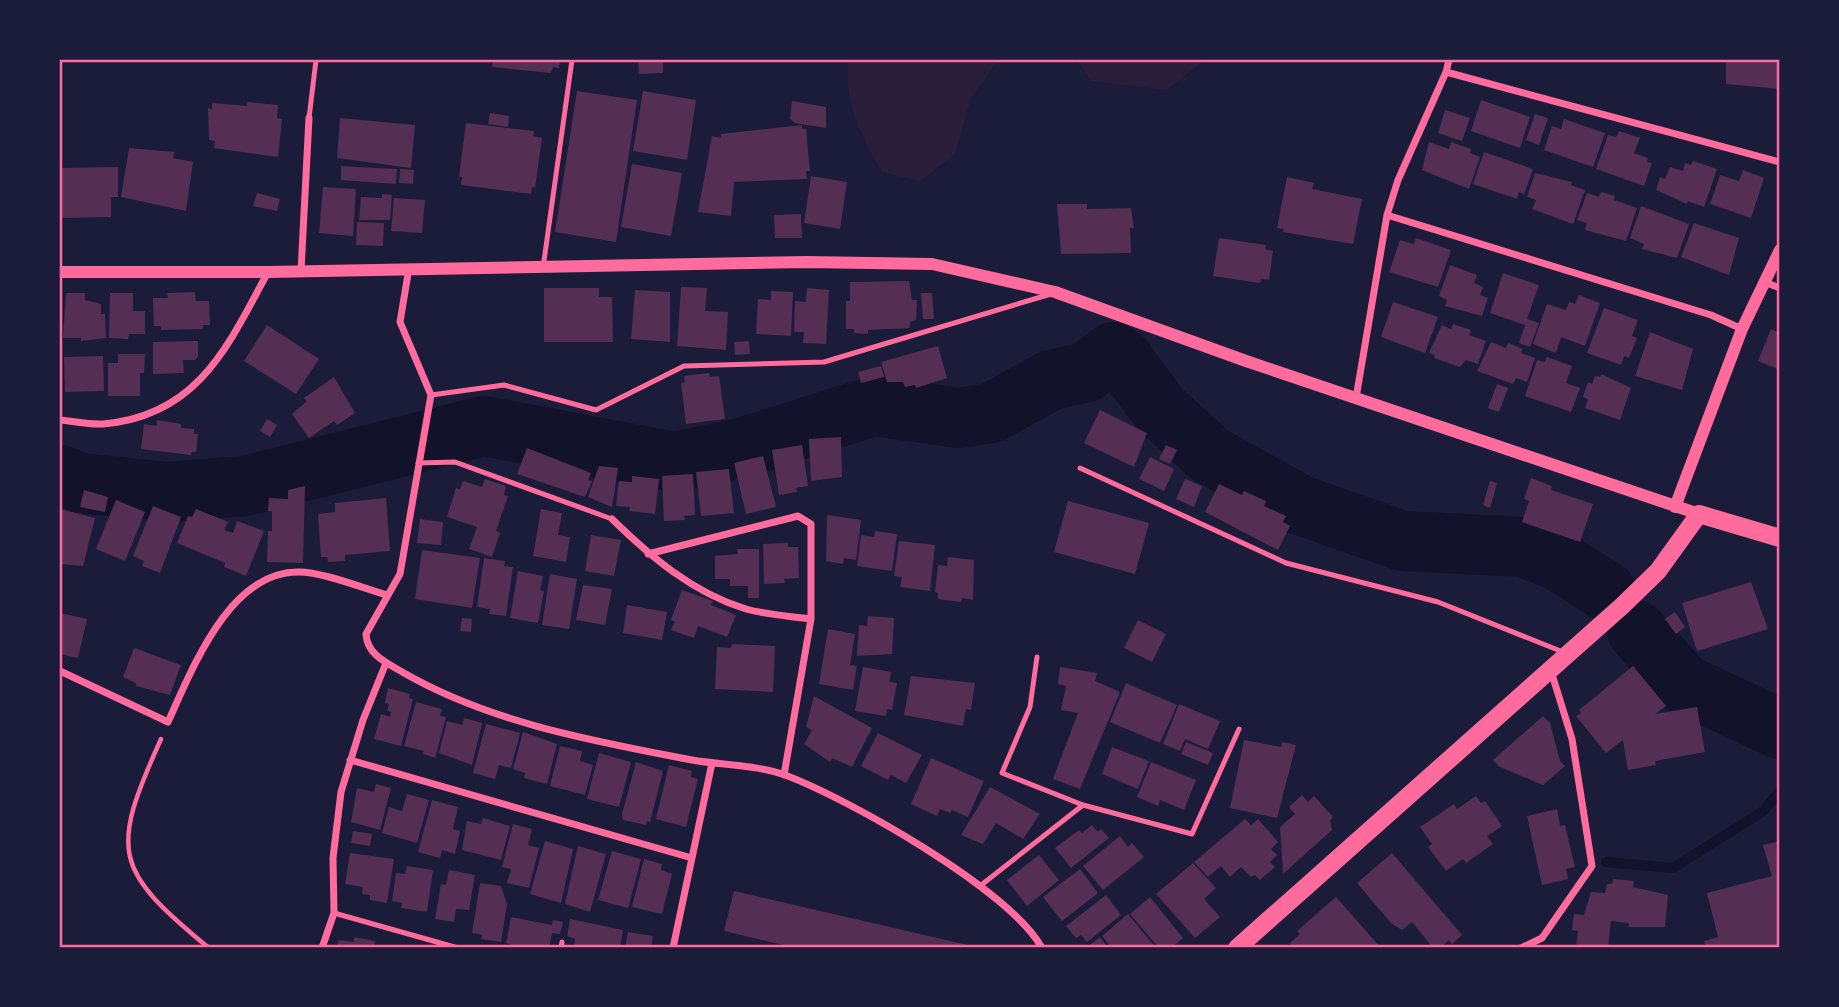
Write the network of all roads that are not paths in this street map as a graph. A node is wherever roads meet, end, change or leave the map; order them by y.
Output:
1 (316, 60) edge
2 (572, 60) edge
3 (1449, 60) edge
4 (1446, 72) junction
5 (309, 118) joint
6 (1780, 162) edge
7 (1387, 215) junction
8 (1780, 250) edge
9 (409, 268) junction
10 (543, 268) junction
11 (300, 271) junction
12 (60, 272) edge
13 (268, 272) junction
14 (1764, 282) junction
15 (1780, 288) edge
16 (1055, 292) junction
17 (1742, 329) junction
18 (431, 395) junction
19 (1356, 398) junction
20 (60, 420) edge
21 (418, 463) junction
22 (1080, 468) dead end
23 (1675, 507) junction
24 (1699, 514) junction
25 (612, 519) joint
26 (1780, 538) edge
27 (648, 554) junction
28 (387, 595) junction
29 (811, 619) junction
30 (1568, 654) junction
31 (1037, 657) dead end
32 (386, 663) junction
33 (60, 671) edge
34 (1550, 671) junction
35 (1239, 729) dead end
36 (351, 760) junction
37 (712, 764) junction
38 (784, 775) junction
39 (1083, 806) junction
40 (692, 858) junction
41 (980, 886) junction
42 (334, 913) junction
43 (322, 947) edge
44 (458, 947) edge
45 (673, 947) edge
46 (1042, 947) edge
47 (1237, 947) edge
48 (1521, 947) edge

1 - 5 lane
2 - 10 lane
3 - 4 street
4 - 6 street
4 - 7 street
5 - 11 street
7 - 17 street
7 - 19 street
8 - 14 street
9 - 10 street
9 - 11 street
9 - 18 street
10 - 16 street
11 - 13 street
12 - 13 street
13 - 20 street
14 - 15 street
14 - 17 street
16 - 18 lane
16 - 19 street
17 - 23 street
18 - 21 street
19 - 23 street
21 - 25 lane
21 - 28 street
22 - 30 lane
23 - 24 street
24 - 26 main road
24 - 30 main road
25 - 27 street
27 - 29 street
27 - 29 street
28 - 32 street
28 - 33 street
29 - 38 street
30 - 34 main road
31 - 39 lane
32 - 36 street
32 - 37 street
34 - 47 main road
34 - 48 street
35 - 39 lane
36 - 40 street
36 - 42 street
37 - 38 street
37 - 40 street
38 - 41 street
39 - 41 lane
40 - 45 street
41 - 46 street
42 - 43 street
42 - 44 lane

